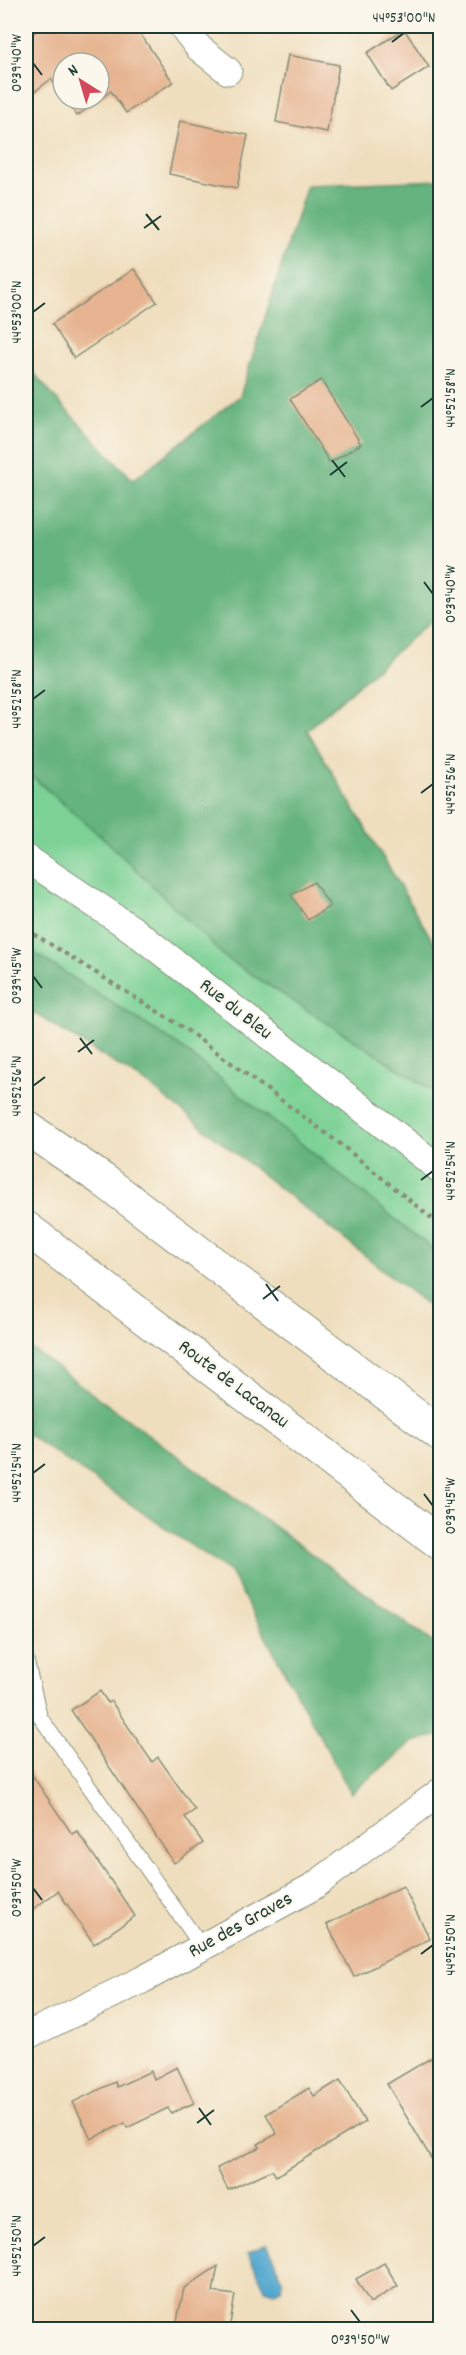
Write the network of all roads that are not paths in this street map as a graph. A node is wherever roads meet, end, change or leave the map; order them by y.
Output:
1 (182, 26) edge
2 (228, 71) dead end
3 (26, 858) edge
4 (26, 1126) edge
5 (441, 1169) edge
6 (26, 1228) edge
7 (441, 1434) edge
8 (441, 1543) edge
9 (26, 1658) edge
10 (441, 1792) edge
11 (202, 1947) junction
12 (26, 2036) edge

1 - 2 street
3 - 5 street, Rue du Bleu
4 - 7 main road
6 - 8 main road, Route de Lacanau
9 - 11 lane
10 - 11 street, Rue des Graves
11 - 12 street, Rue des Graves

